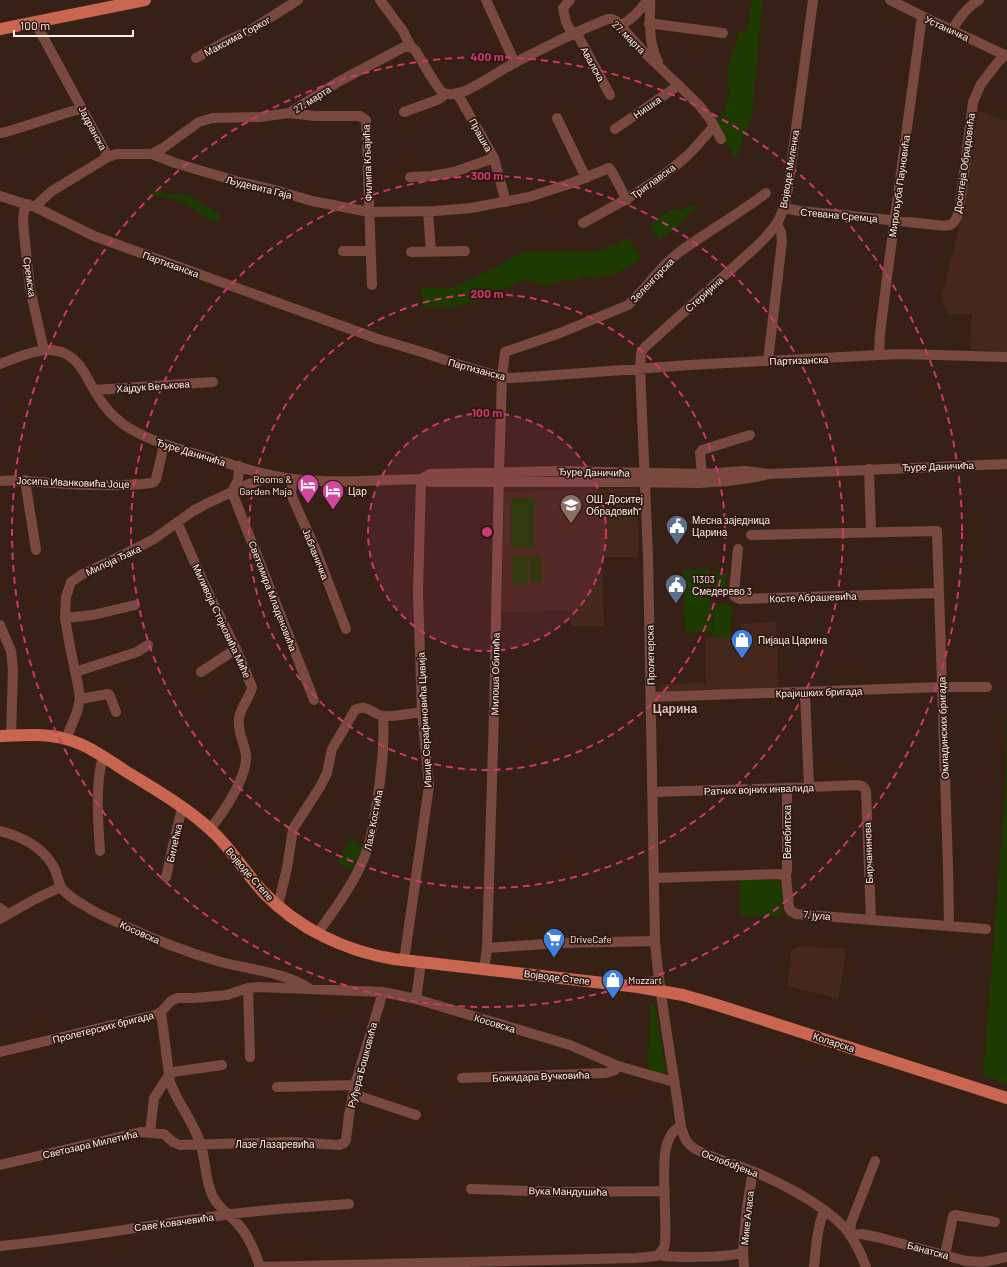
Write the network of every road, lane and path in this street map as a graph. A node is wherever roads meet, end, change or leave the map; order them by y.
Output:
1 (145, 0) edge
2 (298, 0) edge
3 (380, 0) edge
4 (486, 0) edge
5 (570, 0) edge
6 (648, 0) edge
7 (812, 0) edge
8 (890, 0) edge
9 (979, 0) edge
10 (922, 16) junction
11 (35, 22) junction
12 (650, 24) junction
13 (620, 26) junction
14 (0, 29) edge
15 (952, 30) junction
16 (574, 33) junction
17 (723, 33) dead end
18 (411, 47) junction
19 (1006, 56) edge
20 (196, 58) dead end
21 (515, 63) junction
22 (660, 67) junction
23 (679, 86) junction
24 (457, 93) junction
25 (445, 94) junction
26 (610, 95) dead end
27 (82, 108) junction
28 (289, 112) junction
29 (404, 112) dead end
30 (557, 118) dead end
31 (714, 126) junction
32 (615, 129) dead end
33 (0, 133) edge
34 (721, 139) dead end
35 (152, 154) junction
36 (108, 157) junction
37 (494, 158) junction
38 (410, 177) dead end
39 (586, 178) junction
40 (766, 193) dead end
41 (0, 196) edge
42 (627, 200) junction
43 (506, 202) junction
44 (31, 205) junction
45 (785, 208) junction
46 (369, 212) junction
47 (428, 212) junction
48 (895, 220) junction
49 (583, 223) dead end
50 (778, 224) junction
51 (343, 251) dead end
52 (370, 251) junction
53 (465, 251) dead end
54 (411, 252) dead end
55 (431, 252) junction
56 (372, 285) dead end
57 (44, 350) junction
58 (879, 355) junction
59 (1007, 356) edge
60 (768, 361) junction
61 (0, 364) edge
62 (640, 368) junction
63 (502, 377) junction
64 (213, 382) dead end
65 (94, 390) junction
66 (750, 435) dead end
67 (164, 444) junction
68 (1007, 464) edge
69 (239, 466) junction
70 (869, 469) junction
71 (702, 474) junction
72 (769, 474) junction
73 (275, 476) junction
74 (499, 477) junction
75 (645, 477) junction
76 (293, 479) junction
77 (421, 479) junction
78 (25, 480) junction
79 (0, 481) edge
80 (232, 492) junction
81 (177, 522) junction
82 (871, 532) junction
83 (751, 535) dead end
84 (738, 549) dead end
85 (36, 550) dead end
86 (939, 593) junction
87 (135, 605) dead end
88 (65, 618) junction
89 (0, 625) edge
90 (346, 629) dead end
91 (148, 645) dead end
92 (236, 649) junction
93 (75, 672) junction
94 (201, 672) dead end
95 (942, 687) junction
96 (987, 687) dead end
97 (805, 692) junction
98 (651, 697) junction
99 (80, 699) junction
100 (314, 700) dead end
101 (116, 712) dead end
102 (422, 712) junction
103 (383, 716) junction
104 (6, 736) edge
105 (66, 739) junction
106 (103, 756) junction
107 (809, 786) junction
108 (865, 787) joint
109 (787, 788) junction
110 (652, 792) junction
111 (182, 808) junction
112 (210, 829) junction
113 (0, 831) edge
114 (100, 851) dead end
115 (786, 876) junction
116 (166, 877) dead end
117 (654, 878) junction
118 (61, 887) junction
119 (278, 906) junction
120 (3, 914) edge
121 (871, 920) junction
122 (949, 925) junction
123 (986, 929) dead end
124 (317, 934) junction
125 (655, 940) junction
126 (487, 948) junction
127 (404, 960) junction
128 (421, 963) junction
129 (484, 970) junction
130 (248, 988) junction
131 (310, 989) junction
132 (660, 990) junction
133 (383, 992) junction
134 (416, 999) junction
135 (162, 1012) junction
136 (0, 1052) edge
137 (250, 1057) dead end
138 (222, 1065) dead end
139 (618, 1066) junction
140 (169, 1074) junction
141 (462, 1078) dead end
142 (674, 1082) junction
143 (277, 1087) dead end
144 (354, 1089) junction
145 (1007, 1098) edge
146 (416, 1115) dead end
147 (681, 1127) junction
148 (150, 1132) junction
149 (346, 1140) joint
150 (686, 1140) junction
151 (201, 1145) junction
152 (665, 1152) junction
153 (875, 1161) dead end
154 (0, 1165) edge
155 (753, 1171) junction
156 (470, 1189) dead end
157 (665, 1191) junction
158 (349, 1204) dead end
159 (824, 1211) junction
160 (228, 1214) junction
161 (995, 1222) dead end
162 (850, 1235) junction
163 (0, 1246) edge
164 (743, 1252) junction
165 (659, 1255) junction
166 (945, 1255) junction
167 (1006, 1261) edge
168 (497, 1264) edge
169 (965, 1264) edge
170 (260, 1267) edge
171 (744, 1267) edge
172 (814, 1267) edge
173 (866, 1267) edge

1 - 11 main road
2 - 20 street, Максима Горког
3 - 18 street
4 - 21 street
5 - 16 street, Авалска
6 - 12 street
6 - 13 street
7 - 45 street, Војводе Миленка
8 - 10 street, Устаничка
9 - 15 street
10 - 15 street, Устаничка
10 - 48 street, Мирољуба Пауновића
11 - 14 main road
11 - 27 street, Јадранска
12 - 17 street
12 - 22 street
13 - 16 street, 27. марта
13 - 22 street, 27. марта
15 - 19 street, Устаничка
16 - 21 street, 27. марта
16 - 26 street, Авалска
18 - 25 street
18 - 28 street, 27. марта
19 - 48 street, Доситеја Обрадовића
21 - 24 street, 27. марта
22 - 23 street, 27. марта
23 - 31 street, 27. марта
23 - 32 street, Нишка
24 - 25 street, 27. марта
24 - 37 street, Прашка
25 - 29 street, 27. марта
27 - 33 street
27 - 36 street, Јадранска
28 - 35 street, 27. марта
28 - 46 street, Филипа Кљајића
30 - 39 street
31 - 34 street, 27. марта
31 - 42 street, Триглавска
35 - 36 street
35 - 46 street, Људевита Гаја
36 - 44 street, Јадранска
37 - 38 street
37 - 43 street, Прашка
39 - 42 street, Људевита Гаја
39 - 43 street, Људевита Гаја
40 - 63 street, Зеленгорска
41 - 44 street, Партизанска
42 - 49 street, Триглавска
43 - 47 street, Људевита Гаја
44 - 57 street, Сремска
44 - 63 street, Партизанска
45 - 48 street, Стевана Сремца
45 - 50 street, Војводе Миленка
46 - 47 street, Људевита Гаја
46 - 52 street
47 - 55 street
48 - 58 street, Мирољуба Пауновића
50 - 60 street
50 - 62 street, Стеријина
51 - 52 street
52 - 56 street
53 - 55 street
54 - 55 street
57 - 61 street, Ђуре Даничића
57 - 65 street, Ђуре Даничића
58 - 59 street, Партизанска
58 - 60 street, Партизанска
60 - 62 street, Партизанска
62 - 63 street, Партизанска
62 - 75 street, Пролетерска
63 - 74 street, Милоша Обилића
64 - 65 street, Хајдук Вељкова
65 - 67 street, Ђуре Даничића
66 - 71 street
67 - 69 street, Ђуре Даничића
67 - 78 street, Јосипа Иванковића Јоце
68 - 70 street, Ђуре Даничића
69 - 73 street, Ђуре Даничића
69 - 80 street
70 - 72 street, Ђуре Даничића
70 - 82 street
71 - 72 street, Ђуре Даничића
71 - 75 street, Ђуре Даничића
72 - 75 street, Ђуре Даничића
73 - 76 street, Ђуре Даничића
73 - 80 street, Милоја Ђака
74 - 75 street, Ђуре Даничића
74 - 77 street, Ђуре Даничића
74 - 126 street, Милоша Обилића
75 - 98 street, Пролетерска
76 - 77 street, Ђуре Даничића
76 - 90 street, Јабланичка
77 - 102 street, Ивице Серафиновића Цивија
78 - 79 street, Јосипа Иванковића Јоце
78 - 85 street
80 - 81 street, Милоја Ђака
80 - 100 street, Светомира Младеновића
81 - 88 street, Милоја Ђака
81 - 92 street, Миливоја Стојковића Миће
82 - 83 street
82 - 86 street, Омладинских бригада
84 - 86 street, Косте Абрашевића
86 - 95 street, Омладинских бригада
87 - 88 street
88 - 93 street, Милоја Ђака
89 - 104 street
91 - 93 street
92 - 94 street
92 - 112 street, Миливоја Стојковића Миће
93 - 99 street, Милоја Ђака
95 - 96 street, Крајишких бригада
95 - 97 street, Крајишких бригада
95 - 122 street, Омладинских бригада
97 - 98 street, Крајишких бригада
97 - 107 street
98 - 110 street, Пролетерска
99 - 101 street
99 - 105 street, Милоја Ђака
102 - 103 street
102 - 127 street, Ивице Серафиновића Цивија
103 - 119 street
103 - 124 street, Лазе Костића
104 - 105 main road, Војводе Степе
105 - 106 main road, Војводе Степе
106 - 111 main road, Војводе Степе
106 - 114 street
107 - 108 street, Ратних војних инвалида
107 - 109 street, Ратних војних инвалида
108 - 121 street, Бирчанинова
109 - 110 street, Ратних војних инвалида
109 - 115 street, Велебитска
110 - 117 street, Пролетерска
111 - 112 main road, Војводе Степе
111 - 116 street, Билећка
112 - 119 main road, Војводе Степе
113 - 118 street
115 - 117 street
115 - 121 street, 7. јула
117 - 125 street, Пролетерска
118 - 120 street
118 - 131 street, Косовска
119 - 124 main road, Војводе Степе
121 - 122 street, 7. јула
122 - 123 street, 7. јула
124 - 127 main road, Војводе Степе
125 - 126 street
125 - 132 street, Пролетерска
126 - 129 street, Милоша Обилића
127 - 128 main road, Војводе Степе
128 - 129 main road, Војводе Степе
128 - 134 street
129 - 132 main road, Војводе Степе
130 - 131 street, Косовска
130 - 135 street, Пролетерских бригада
130 - 137 street
131 - 133 street, Косовска
132 - 142 street
132 - 145 main road, Коларска
133 - 134 street, Косовска
133 - 144 street, Руђера Бошковића
134 - 139 street, Косовска
135 - 136 street, Пролетерских бригада
135 - 140 street
138 - 140 street
139 - 141 street, Божидара Вучковића
139 - 142 street, Косовска
140 - 148 street
140 - 151 street
142 - 147 street
143 - 144 street
144 - 146 street
144 - 149 street, Руђера Бошковића
147 - 150 street
147 - 152 street
148 - 151 street, Светозара Милетића
148 - 154 street, Светозара Милетића
149 - 151 street, Лазе Лазаревића
150 - 152 street
150 - 155 street, Ослобођења
151 - 160 street
152 - 157 street
153 - 162 street
155 - 159 street, Ослобођења
155 - 164 street, Мике Аласа
156 - 157 street, Вука Мандушића
157 - 165 street
158 - 160 street, Саве Ковачевића
159 - 162 street, Ослобођења
159 - 172 street
160 - 163 street, Саве Ковачевића
160 - 170 street
161 - 166 street
162 - 166 street, Банатска
162 - 173 street, Ослобођења
164 - 165 street, Мике Аласа
164 - 171 street
165 - 168 street, Мике Аласа
166 - 169 street, Банатска
167 - 169 street, Банатска
168 - 170 street, Мике Аласа

